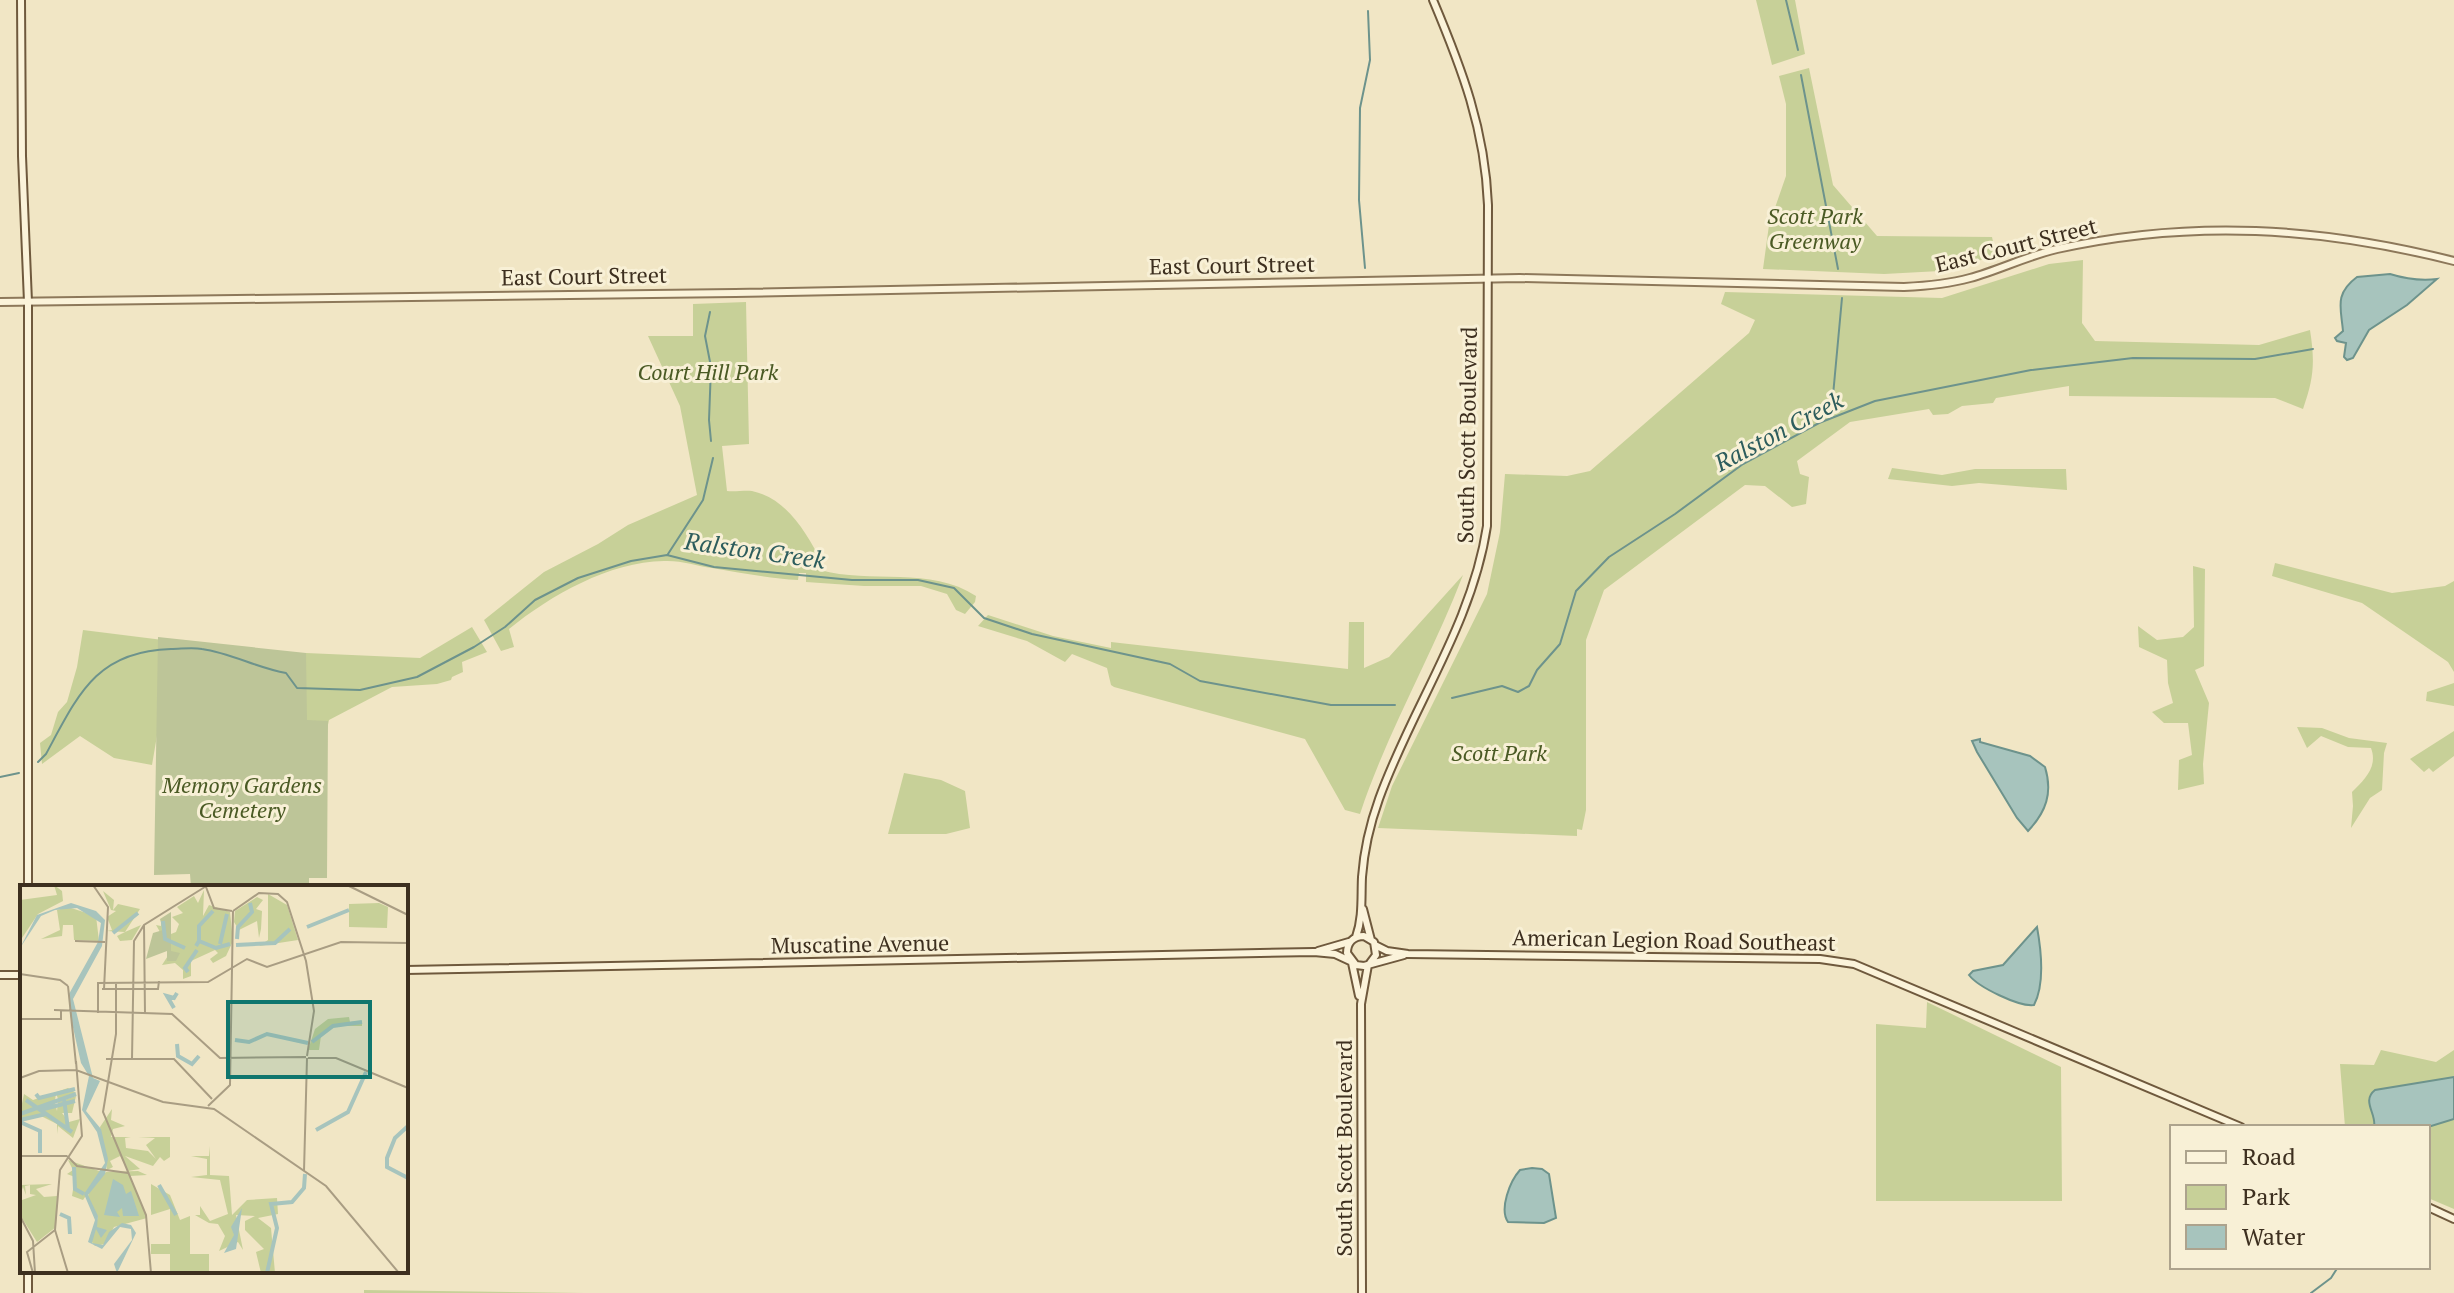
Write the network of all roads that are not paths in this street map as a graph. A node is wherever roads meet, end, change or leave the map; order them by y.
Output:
1 (21, 0) edge
2 (1433, 0) edge
3 (2454, 261) edge
4 (1487, 279) junction
5 (0, 302) edge
6 (28, 302) junction
7 (28, 885) edge
8 (1362, 905) junction
9 (1353, 939) junction
10 (1373, 942) junction
11 (1314, 952) junction
12 (1408, 954) junction
13 (1351, 962) junction
14 (1369, 964) junction
15 (408, 970) edge
16 (1361, 1004) junction
17 (2236, 1125) edge
18 (2430, 1208) edge
19 (2454, 1219) edge
20 (1362, 1293) edge

1 - 6 main road
2 - 4 main road, South Scott Boulevard
3 - 4 main road, East Court Street
4 - 6 main road, East Court Street
4 - 8 main road, South Scott Boulevard
5 - 6 main road, East Court Street
6 - 7 main road
8 - 9 main road, South Scott Boulevard
8 - 10 main road, South Scott Boulevard
9 - 10 main road
9 - 11 main road, Muscatine Avenue
9 - 13 main road
10 - 12 main road, American Legion Road Southeast
10 - 14 main road
11 - 13 main road, Muscatine Avenue
11 - 15 main road, Muscatine Avenue
12 - 14 main road, American Legion Road Southeast
12 - 17 main road, American Legion Road Southeast
13 - 14 main road
13 - 16 main road, South Scott Boulevard
14 - 16 main road, South Scott Boulevard
16 - 20 main road, South Scott Boulevard
18 - 19 main road

